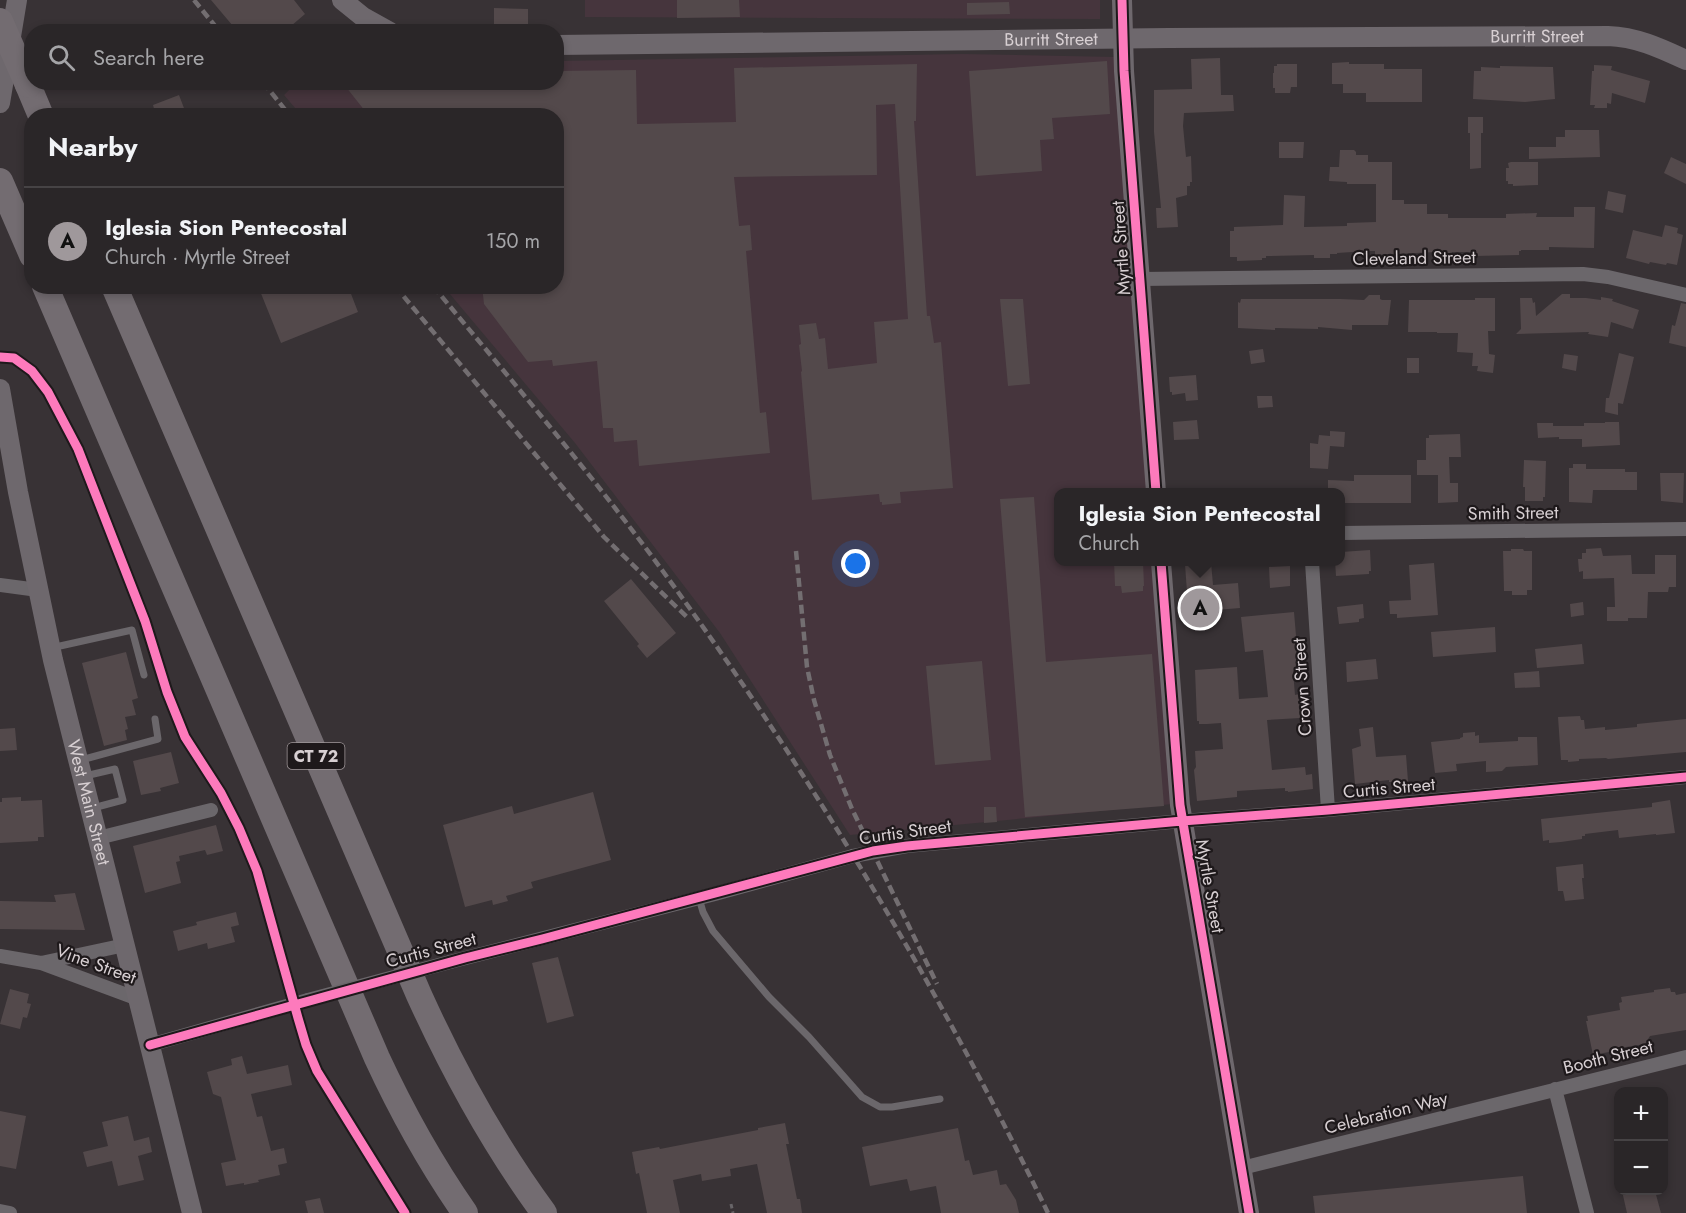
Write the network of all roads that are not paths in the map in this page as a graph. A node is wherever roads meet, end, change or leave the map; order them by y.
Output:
1 (17, 0) edge
2 (342, 0) edge
3 (1122, 0) edge
4 (0, 21) edge
5 (376, 24) edge
6 (1123, 39) junction
7 (564, 45) edge
8 (1686, 60) edge
9 (24, 77) edge
10 (30, 90) edge
11 (0, 103) edge
12 (38, 108) edge
13 (0, 181) edge
14 (24, 236) edge
15 (1140, 279) junction
16 (48, 294) edge
17 (117, 294) edge
18 (1686, 295) edge
19 (0, 389) edge
20 (1156, 488) edge
21 (1686, 529) edge
22 (1345, 533) edge
23 (1161, 566) edge
24 (1312, 566) edge
25 (0, 585) edge
26 (38, 590) junction
27 (51, 648) junction
28 (144, 675) dead end
29 (155, 719) dead end
30 (80, 769) junction
31 (1686, 777) edge
32 (90, 809) junction
33 (211, 810) dead end
34 (1328, 810) junction
35 (1182, 821) junction
36 (98, 838) junction
37 (699, 898) junction
38 (125, 945) junction
39 (0, 956) edge
40 (41, 963) junction
41 (138, 999) junction
42 (150, 1045) junction
43 (1686, 1057) edge
44 (1555, 1089) junction
45 (1539, 1093) joint
46 (940, 1099) dead end
47 (507, 1160) junction
48 (1242, 1168) junction
49 (0, 1211) edge
50 (10, 1213) edge
51 (192, 1213) edge
52 (465, 1213) edge
53 (544, 1213) edge
54 (562, 1213) edge
55 (1250, 1213) edge
56 (1587, 1213) edge

1 - 11 street
2 - 5 street
3 - 6 street, Myrtle Street
4 - 9 highway, bridge
6 - 7 street, Burritt Street
6 - 8 street, Burritt Street
6 - 15 street, Myrtle Street
10 - 12 highway, bridge
13 - 14 highway
15 - 18 street, Cleveland Street
15 - 20 street, Myrtle Street
16 - 52 highway
17 - 47 highway, CT 72
19 - 26 street, West Main Street
21 - 22 street, Smith Street
23 - 35 street, Myrtle Street
24 - 34 street, Crown Street
25 - 26 street
26 - 27 street, West Main Street
27 - 28 lane
27 - 30 street, West Main Street
29 - 30 lane
30 - 32 street, West Main Street
30 - 32 lane
31 - 34 street, Curtis Street
32 - 36 street, West Main Street
33 - 36 street
34 - 35 street, Curtis Street
35 - 37 street, Curtis Street
35 - 48 street, Myrtle Street
36 - 38 street, West Main Street
37 - 42 street, Curtis Street, bridge
37 - 46 lane
38 - 40 street, Vine Street
38 - 41 street, West Main Street
39 - 40 street, Vine Street
40 - 41 street, Vine Street
41 - 42 street, West Main Street
42 - 51 street, West Main Street
43 - 44 street, Booth Street
44 - 45 street, Booth Street
44 - 56 street
45 - 48 street, Celebration Way
47 - 53 highway, CT 72
47 - 54 highway
48 - 55 street, Myrtle Street
49 - 50 street

